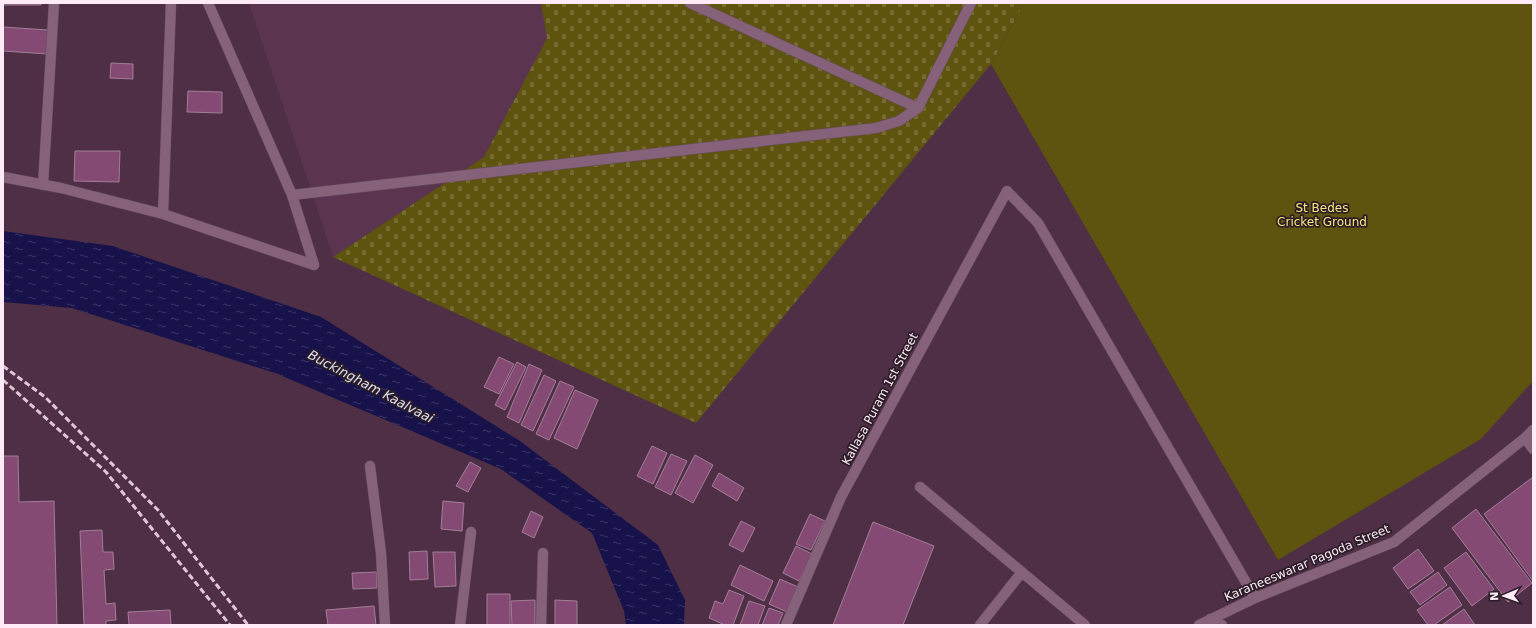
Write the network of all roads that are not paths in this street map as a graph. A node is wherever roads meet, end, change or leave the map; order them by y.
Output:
1 (54, 3) edge
2 (171, 3) edge
3 (208, 3) edge
4 (690, 3) edge
5 (971, 3) edge
6 (918, 108) junction
7 (3, 177) edge
8 (43, 184) junction
9 (292, 195) junction
10 (163, 214) junction
11 (1533, 430) edge
12 (1525, 438) junction
13 (1533, 450) edge
14 (370, 466) dead end
15 (920, 487) dead end
16 (471, 532) dead end
17 (543, 553) dead end
18 (1022, 572) junction
19 (1255, 598) junction
20 (1210, 619) junction
21 (385, 625) edge
22 (460, 625) edge
23 (541, 625) edge
24 (786, 625) edge
25 (980, 625) edge
26 (1086, 625) edge
27 (1199, 625) edge
28 (1222, 625) edge

1 - 8 street
2 - 10 street
3 - 9 street
4 - 6 street
5 - 6 street
6 - 9 street
7 - 8 street
8 - 10 street
9 - 10 street
11 - 12 street, Karaneeswarar Pagoda Street
12 - 13 street
12 - 19 street, Karaneeswarar Pagoda Street
14 - 21 street
15 - 18 street
16 - 22 street
17 - 23 street
18 - 25 street
18 - 26 street
19 - 20 street, Karaneeswarar Pagoda Street
19 - 24 street, Kallasa Puram 1st Street
20 - 27 street, Karaneeswarar Pagoda Street
20 - 28 street

